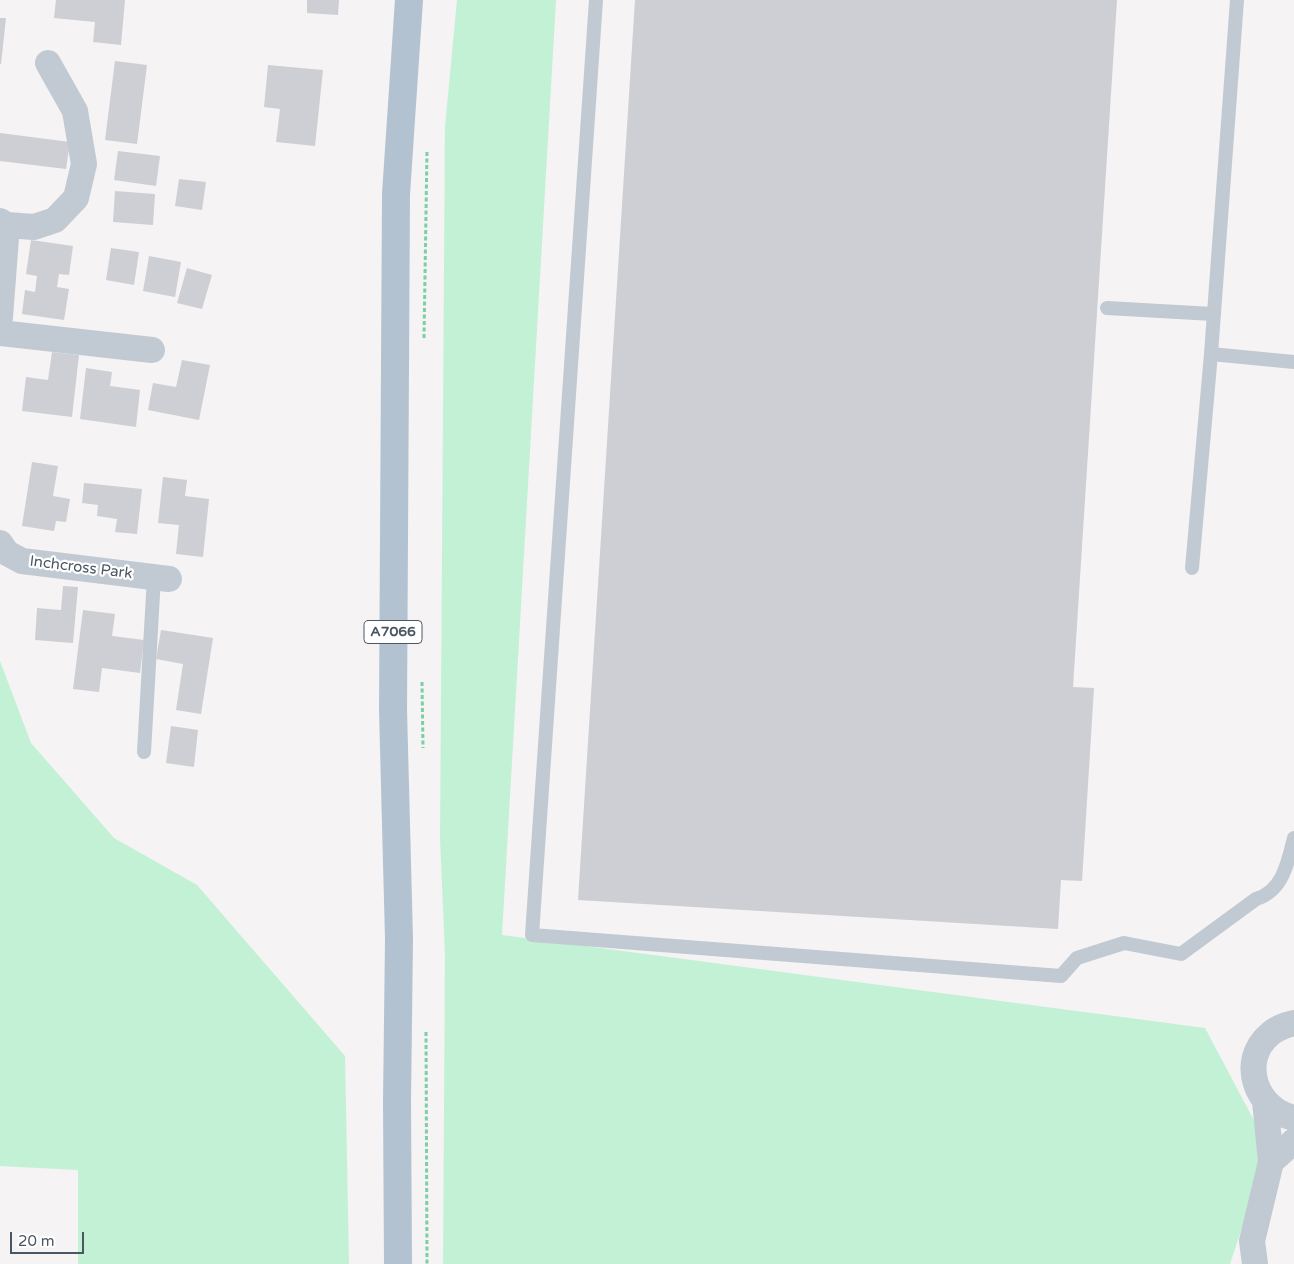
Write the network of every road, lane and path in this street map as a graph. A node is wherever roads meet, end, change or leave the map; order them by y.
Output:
1 (409, 0) edge
2 (596, 0) edge
3 (1237, 0) edge
4 (48, 63) dead end
5 (428, 144) dead end
6 (4, 223) edge
7 (1107, 308) dead end
8 (1213, 314) junction
9 (0, 317) edge
10 (0, 333) edge
11 (424, 338) dead end
12 (152, 350) dead end
13 (1210, 354) junction
14 (1294, 362) edge
15 (0, 543) edge
16 (1192, 568) dead end
17 (162, 578) joint
18 (422, 681) dead end
19 (422, 750) dead end
20 (144, 752) dead end
21 (1294, 838) edge
22 (1294, 1004) edge
23 (1294, 1022) edge
24 (426, 1025) dead end
25 (1268, 1035) junction
26 (1265, 1101) junction
27 (1294, 1118) edge
28 (1294, 1141) edge
29 (1271, 1162) junction
30 (398, 1264) edge
31 (427, 1264) edge
32 (1255, 1264) edge

1 - 30 main road, A7066
2 - 21 lane
3 - 8 lane
4 - 6 street
5 - 11 path
6 - 9 street
7 - 8 lane
8 - 13 lane
10 - 12 street
13 - 14 lane
13 - 16 lane
15 - 17 street, Inchcross Park
17 - 20 lane
18 - 19 path
22 - 25 street
23 - 25 street
24 - 31 path
25 - 26 street
26 - 27 street
26 - 29 street
28 - 29 street
29 - 32 street

